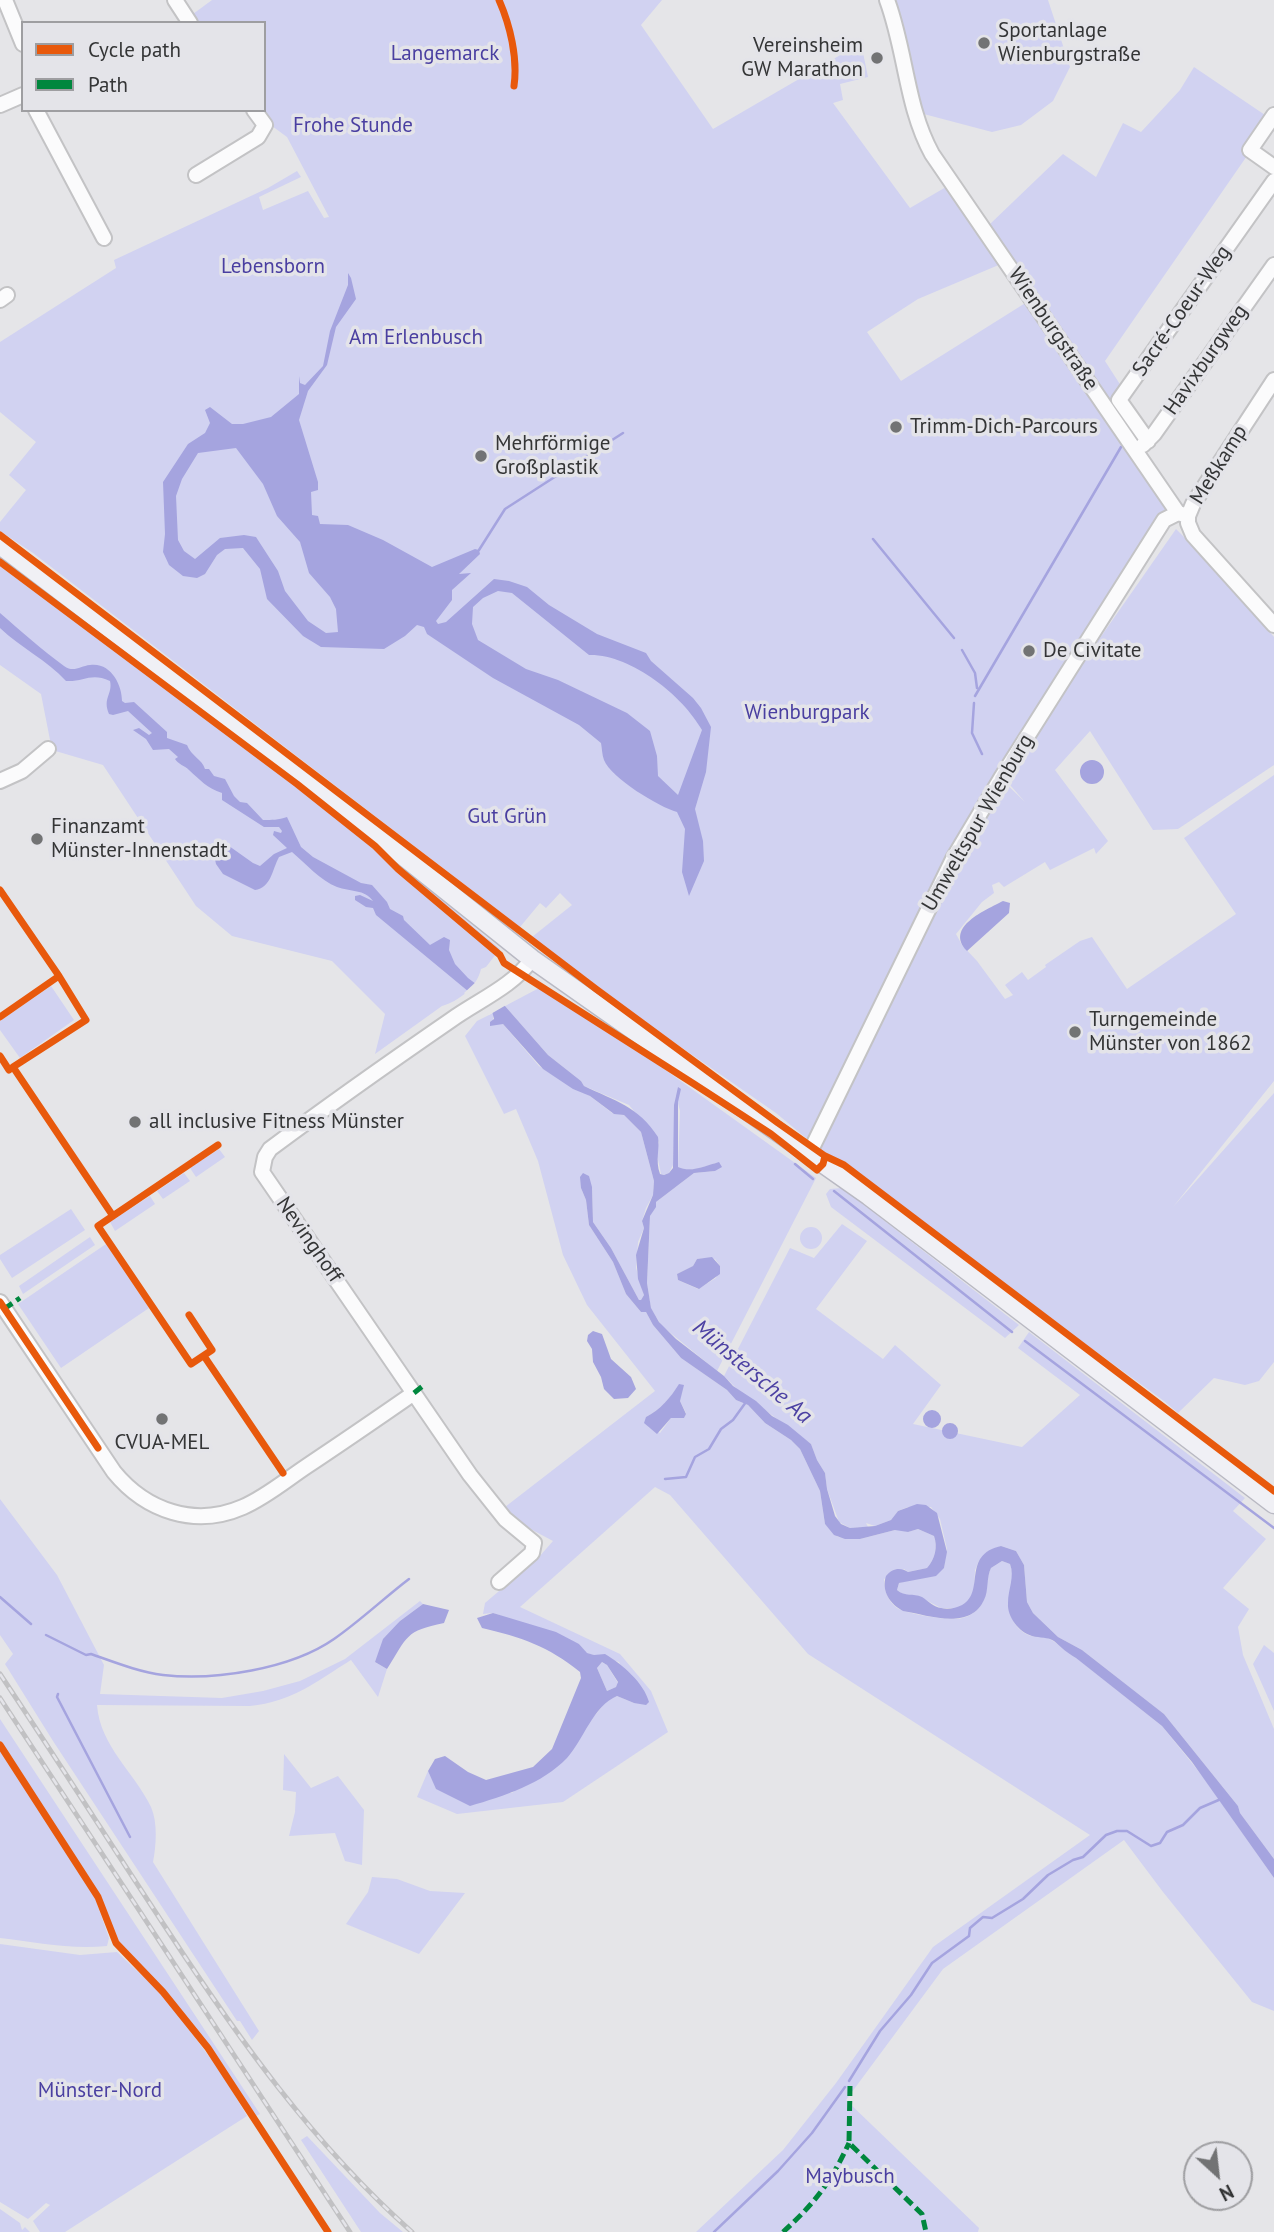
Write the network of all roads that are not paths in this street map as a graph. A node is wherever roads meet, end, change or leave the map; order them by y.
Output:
1 (5, 0) edge
2 (175, 0) edge
3 (887, 0) edge
4 (182, 21) edge
5 (21, 39) edge
6 (21, 95) edge
7 (0, 105) edge
8 (37, 112) edge
9 (255, 112) edge
10 (1274, 115) edge
11 (1274, 167) edge
12 (196, 175) dead end
13 (1274, 181) edge
14 (104, 238) dead end
15 (1274, 265) edge
16 (1274, 380) edge
17 (1148, 441) junction
18 (1134, 451) junction
19 (1183, 515) junction
20 (0, 545) edge
21 (1274, 625) edge
22 (48, 748) dead end
23 (0, 780) edge
24 (532, 959) junction
25 (808, 1153) junction
26 (0, 1303) edge
27 (414, 1393) junction
28 (1274, 1504) edge
29 (499, 1582) dead end

1 - 5 street
2 - 4 street
3 - 18 street, Wienburgstraße
6 - 7 street
8 - 14 street
9 - 12 street
10 - 11 street
13 - 17 street, Sacré-Coeur-Weg
15 - 17 street, Havixburgweg
16 - 19 street, Meßkamp
17 - 18 street, Havixburgweg
18 - 19 street, Wienburgstraße
19 - 21 street, Wienburgstraße
19 - 25 street, Umweltspur Wienburg
20 - 24 main road
22 - 23 street
24 - 25 main road
24 - 27 street, Nevinghoff
25 - 28 main road
26 - 27 street
27 - 29 street, Nevinghoff

